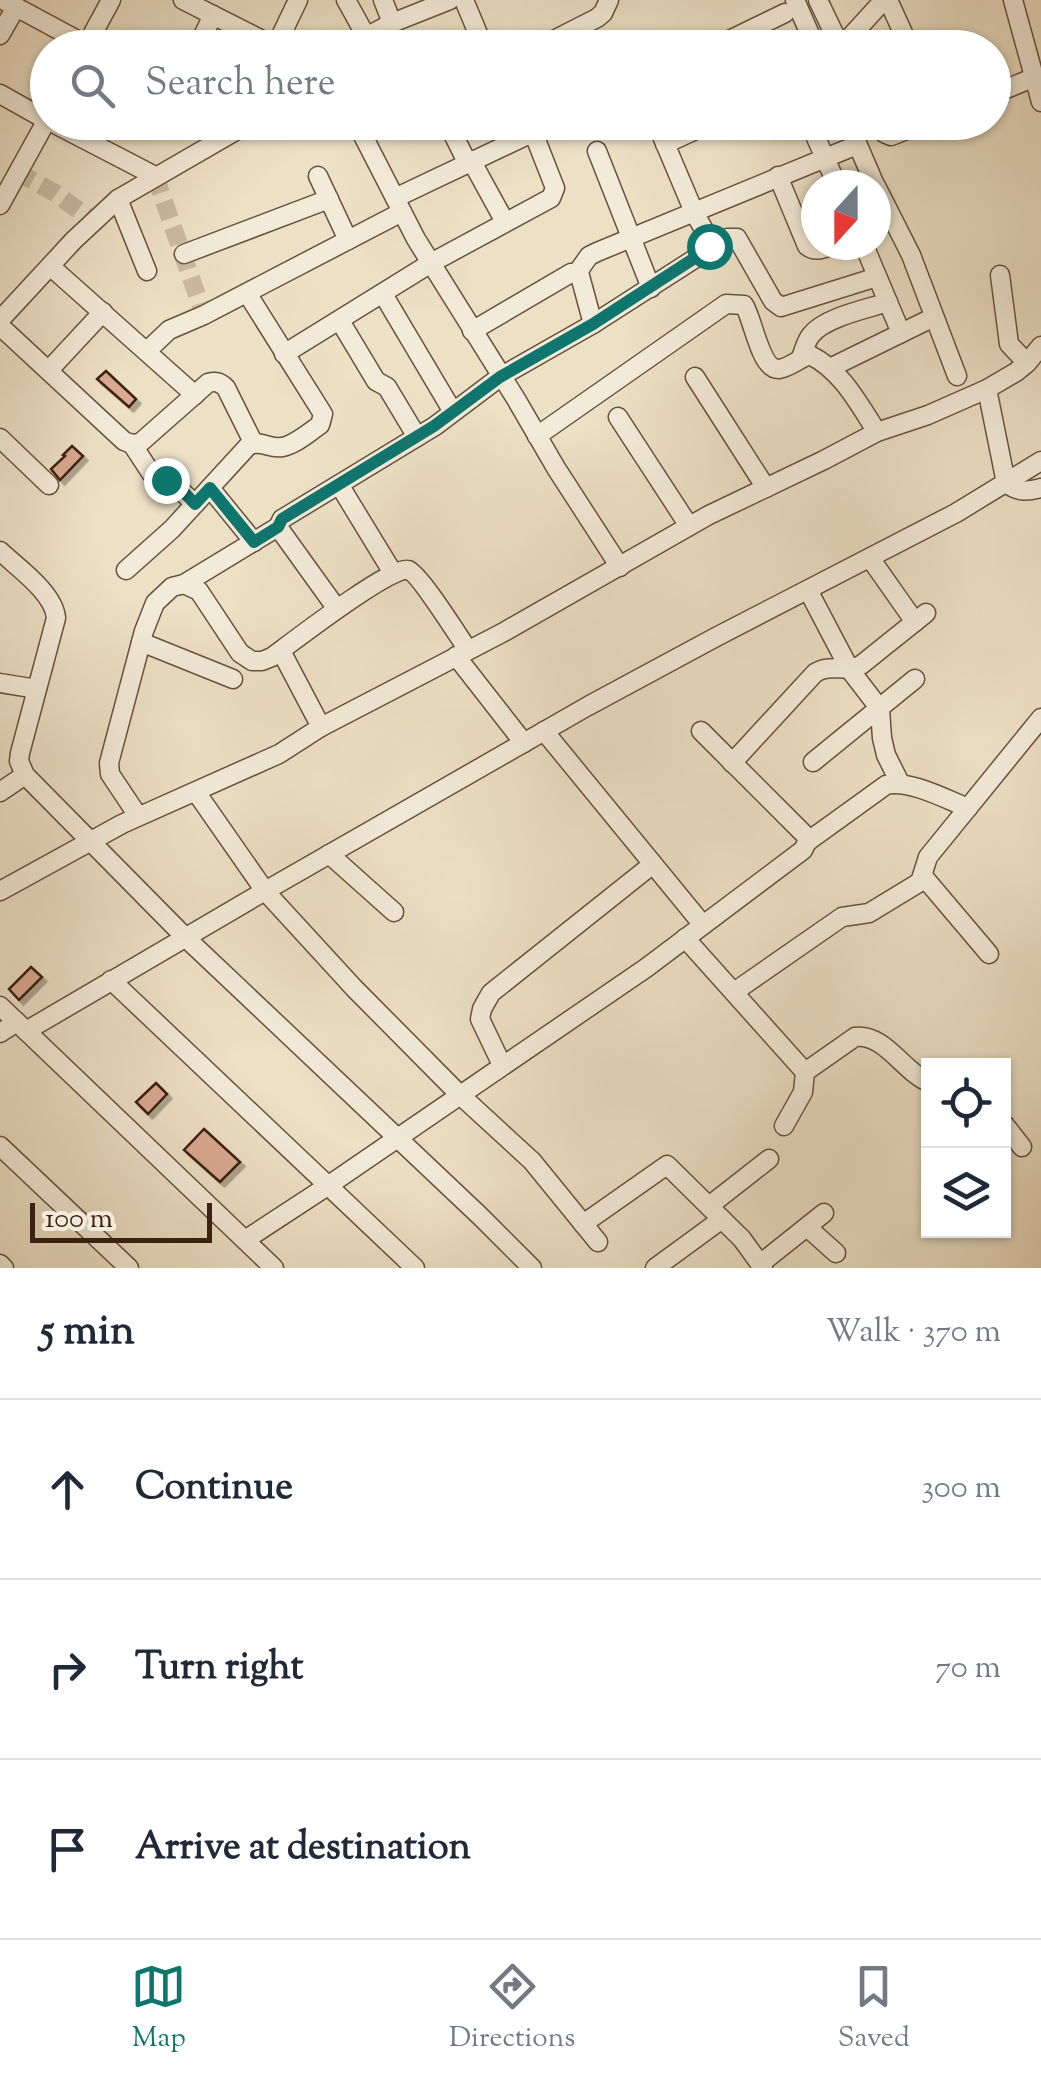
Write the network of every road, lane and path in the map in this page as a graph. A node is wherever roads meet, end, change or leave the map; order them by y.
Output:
1 (111, 0) edge
2 (183, 0) edge
3 (298, 0) edge
4 (346, 0) edge
5 (383, 0) edge
6 (450, 0) edge
7 (464, 0) edge
8 (609, 0) edge
9 (818, 0) edge
10 (886, 0) edge
11 (1018, 2) edge
12 (9, 4) edge
13 (790, 6) edge
14 (213, 15) junction
15 (392, 23) junction
16 (57, 30) edge
17 (96, 30) edge
18 (206, 30) edge
19 (243, 30) edge
20 (285, 30) edge
21 (363, 30) edge
22 (378, 30) edge
23 (476, 30) edge
24 (575, 30) edge
25 (746, 30) edge
26 (805, 30) edge
27 (833, 30) edge
28 (857, 30) edge
29 (901, 30) edge
30 (0, 35) edge
31 (1035, 77) junction
32 (1011, 87) edge
33 (0, 94) edge
34 (1041, 102) edge
35 (30, 110) edge
36 (37, 140) edge
37 (86, 140) edge
38 (215, 140) edge
39 (371, 140) edge
40 (457, 140) edge
41 (515, 140) edge
42 (536, 140) edge
43 (663, 140) edge
44 (674, 140) edge
45 (817, 140) edge
46 (855, 140) edge
47 (665, 144) junction
48 (857, 145) junction
49 (597, 151) dead end
50 (825, 158) junction
51 (469, 161) junction
52 (830, 170) edge
53 (869, 170) edge
54 (155, 176) junction
55 (318, 176) dead end
56 (778, 176) junction
57 (118, 199) junction
58 (329, 199) junction
59 (0, 205) edge
60 (399, 205) junction
61 (694, 212) junction
62 (891, 216) edge
63 (505, 222) junction
64 (801, 232) edge
65 (632, 239) junction
66 (348, 240) junction
67 (707, 250) junction
68 (184, 254) dead end
69 (871, 260) edge
70 (430, 262) junction
71 (50, 266) junction
72 (147, 271) dead end
73 (577, 272) junction
74 (1000, 275) dead end
75 (878, 277) junction
76 (651, 288) junction
77 (246, 293) junction
78 (383, 294) junction
79 (888, 302) junction
80 (102, 312) junction
81 (934, 317) junction
82 (340, 321) junction
83 (0, 323) edge
84 (593, 324) junction
85 (472, 330) junction
86 (901, 333) junction
87 (1041, 346) edge
88 (146, 352) junction
89 (284, 354) junction
90 (801, 358) junction
91 (1028, 363) junction
92 (830, 368) junction
93 (49, 370) junction
94 (957, 376) dead end
95 (500, 377) junction
96 (695, 377) dead end
97 (986, 389) junction
98 (195, 395) junction
99 (453, 412) junction
100 (618, 417) dead end
101 (878, 432) junction
102 (537, 436) junction
103 (416, 437) junction
104 (0, 438) edge
105 (254, 442) junction
106 (132, 444) junction
107 (1041, 461) edge
108 (1006, 483) junction
109 (49, 485) dead end
110 (340, 486) junction
111 (210, 488) junction
112 (766, 488) junction
113 (1041, 488) edge
114 (195, 504) junction
115 (690, 526) junction
116 (278, 527) junction
117 (254, 542) junction
118 (0, 550) edge
119 (870, 558) junction
120 (620, 567) junction
121 (126, 570) dead end
122 (393, 574) junction
123 (184, 584) junction
124 (808, 590) junction
125 (337, 609) junction
126 (141, 642) junction
127 (281, 650) junction
128 (462, 653) junction
129 (850, 670) junction
130 (232, 679) dead end
131 (914, 679) dead end
132 (0, 684) edge
133 (37, 689) junction
134 (880, 709) junction
135 (1041, 718) edge
136 (321, 727) junction
137 (701, 731) dead end
138 (544, 732) junction
139 (524, 743) junction
140 (813, 762) dead end
141 (732, 763) junction
142 (25, 774) junction
143 (900, 783) junction
144 (0, 792) edge
145 (196, 792) junction
146 (968, 808) junction
147 (138, 816) junction
148 (89, 842) junction
149 (807, 842) junction
150 (329, 854) junction
151 (653, 864) junction
152 (923, 876) junction
153 (0, 891) edge
154 (265, 891) junction
155 (394, 912) dead end
156 (702, 925) junction
157 (186, 938) junction
158 (685, 938) junction
159 (988, 954) dead end
160 (111, 980) junction
161 (734, 992) junction
162 (0, 1006) edge
163 (27, 1032) junction
164 (0, 1033) edge
165 (502, 1065) junction
166 (805, 1072) junction
167 (921, 1079) edge
168 (459, 1094) junction
169 (784, 1126) dead end
170 (1011, 1133) edge
171 (396, 1138) junction
172 (0, 1146) edge
173 (1022, 1147) dead end
174 (769, 1159) dead end
175 (329, 1185) junction
176 (716, 1212) junction
177 (824, 1212) dead end
178 (584, 1224) junction
179 (807, 1227) junction
180 (249, 1238) junction
181 (598, 1242) dead end
182 (836, 1253) dead end
183 (761, 1266) edge
184 (129, 1268) edge
185 (274, 1268) edge
186 (286, 1268) edge
187 (415, 1268) edge
188 (532, 1268) edge
189 (655, 1268) edge

1 - 17 street
2 - 14 street
3 - 20 street
4 - 21 street
5 - 15 street
6 - 15 street
7 - 23 street
8 - 24 street
9 - 27 street
10 - 28 street
10 - 29 street
11 - 31 street
12 - 16 street
12 - 30 street
13 - 25 street
13 - 26 street
14 - 18 street
14 - 19 street
15 - 22 street
31 - 32 street
31 - 34 street
33 - 35 street
36 - 59 street
37 - 54 street
38 - 54 street
39 - 60 street
40 - 51 street
41 - 51 street
42 - 63 street
43 - 47 street
44 - 47 street
45 - 50 street
46 - 48 street
47 - 61 street
48 - 50 street
48 - 53 street
49 - 65 street
50 - 52 street
50 - 56 street
51 - 60 street
51 - 63 street
54 - 57 street
55 - 58 street
56 - 61 street
56 - 64 street
57 - 71 street
57 - 72 street
58 - 66 street
58 - 68 street
60 - 66 street
60 - 70 street
61 - 65 street
61 - 67 street
62 - 81 street
63 - 70 street
65 - 73 street
65 - 76 street
66 - 77 street
67 - 75 street
67 - 76 street
69 - 75 street
70 - 78 street
70 - 85 street
71 - 80 street
71 - 83 street
73 - 84 street
73 - 85 street
74 - 91 street
75 - 79 street
76 - 84 street
77 - 88 street
77 - 89 street
78 - 82 street
78 - 99 street
79 - 86 street
79 - 90 street
80 - 88 street
80 - 93 street
81 - 86 street
81 - 94 street
82 - 89 street
82 - 103 street
83 - 93 street
84 - 95 street
85 - 95 street
86 - 92 street
87 - 91 street
88 - 98 street
89 - 105 street
90 - 92 street
90 - 102 street
91 - 97 street
92 - 101 street
93 - 106 street
95 - 99 street
95 - 102 street
96 - 112 street
97 - 101 street
97 - 108 street
98 - 105 street
98 - 106 street
99 - 103 street
100 - 115 street
101 - 112 street
102 - 120 street
103 - 110 street
104 - 109 street
105 - 111 street
106 - 114 street
107 - 108 street
108 - 113 street
108 - 119 street
110 - 116 street
110 - 122 street
111 - 114 street
111 - 117 street
112 - 115 street
114 - 121 street
115 - 120 street
116 - 117 street
116 - 125 street
117 - 123 street
118 - 133 street
119 - 124 street
119 - 129 street
120 - 128 street
122 - 125 street
122 - 128 street
123 - 126 street
123 - 127 street
124 - 129 street
124 - 138 street
125 - 127 street
126 - 130 street
126 - 147 street
127 - 136 street
128 - 136 street
128 - 139 street
129 - 134 street
129 - 141 street
131 - 134 street
132 - 133 street
133 - 142 street
134 - 140 street
134 - 143 street
135 - 146 street
136 - 145 street
137 - 141 street
138 - 139 street
138 - 151 street
139 - 150 street
141 - 149 street
142 - 144 street
142 - 148 street
143 - 146 street
143 - 149 street
145 - 147 street
145 - 154 street
146 - 152 street
147 - 148 street
148 - 153 street
148 - 157 street
149 - 156 street
150 - 154 street
150 - 155 street
151 - 156 street
151 - 165 street
152 - 159 street
152 - 161 street
154 - 157 street
154 - 168 street
156 - 158 street
157 - 160 street
157 - 171 street
158 - 161 street
158 - 165 street
160 - 163 street
160 - 175 street
161 - 166 street
162 - 163 street
163 - 164 street
163 - 180 street
165 - 168 street
166 - 167 street
166 - 169 street
168 - 171 street
168 - 178 street
170 - 173 street
171 - 175 street
171 - 188 street
172 - 184 street
174 - 176 street
175 - 180 street
175 - 187 street
176 - 178 street
176 - 183 street
176 - 189 street
177 - 179 street
178 - 181 street
179 - 182 street
179 - 183 street
180 - 185 street
180 - 186 street

